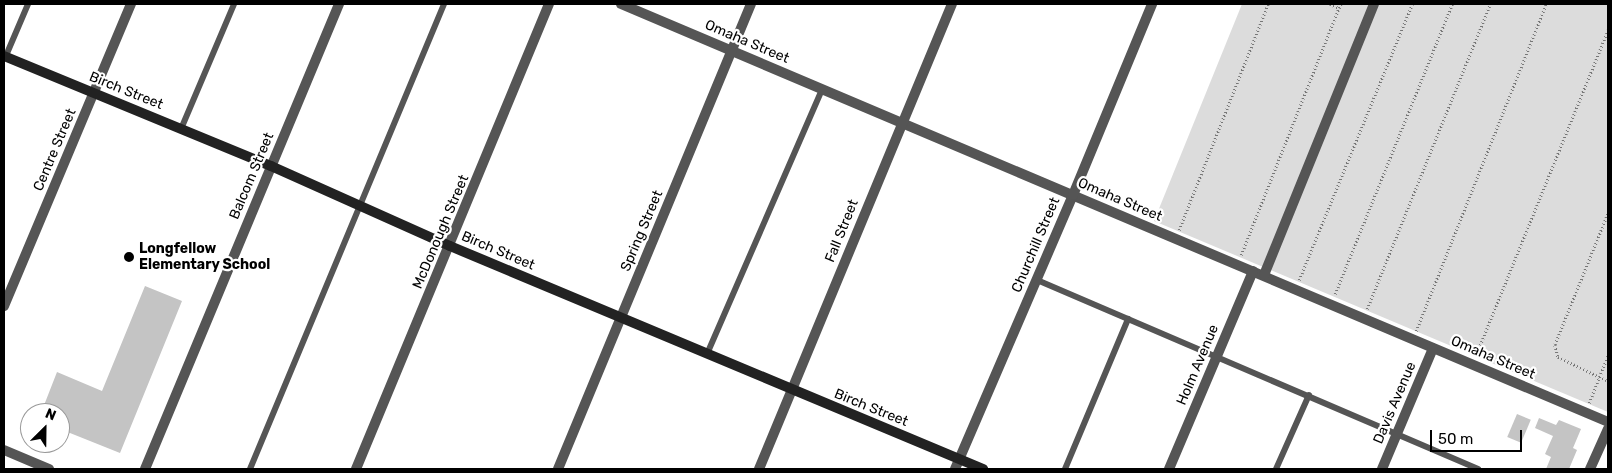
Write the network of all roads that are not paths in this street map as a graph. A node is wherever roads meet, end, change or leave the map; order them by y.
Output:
1 (28, 4) edge
2 (131, 4) edge
3 (234, 4) edge
4 (339, 4) edge
5 (444, 4) edge
6 (549, 4) edge
7 (621, 4) edge
8 (751, 4) edge
9 (952, 4) edge
10 (1152, 4) edge
11 (1374, 4) edge
12 (732, 51) junction
13 (4, 58) edge
14 (822, 89) junction
15 (94, 93) junction
16 (902, 122) junction
17 (181, 129) junction
18 (272, 166) junction
19 (1073, 196) junction
20 (360, 206) junction
21 (450, 246) junction
22 (1253, 271) junction
23 (1264, 275) junction
24 (1036, 280) junction
25 (4, 306) edge
26 (621, 318) junction
27 (1128, 319) junction
28 (1433, 348) junction
29 (707, 354) junction
30 (1216, 358) junction
31 (792, 390) junction
32 (1308, 395) junction
33 (1608, 422) edge
34 (1608, 429) edge
35 (1396, 436) junction
36 (4, 450) edge
37 (959, 459) junction
38 (49, 469) edge
39 (145, 469) edge
40 (250, 469) edge
41 (356, 469) edge
42 (558, 469) edge
43 (759, 469) edge
44 (955, 469) edge
45 (983, 469) edge
46 (1065, 469) edge
47 (1169, 469) edge
48 (1276, 469) edge
49 (1382, 469) edge
50 (1478, 469) edge
51 (1590, 469) edge

1 - 13 lane
2 - 15 street, Centre Street
3 - 17 lane
4 - 18 street, Balcom Street
5 - 20 lane
6 - 21 street, McDonough Street
7 - 12 street, Omaha Street
8 - 12 street, Spring Street
9 - 16 street, Fall Street
10 - 19 street, Churchill Street
11 - 23 street
12 - 14 street, Omaha Street
12 - 26 street, Spring Street
13 - 15 main road, Birch Street
14 - 16 street, Omaha Street
14 - 29 lane
15 - 17 main road, Birch Street
15 - 25 street, Centre Street
16 - 19 street, Omaha Street
16 - 31 street, Fall Street
17 - 18 main road, Birch Street
18 - 20 main road, Birch Street
18 - 39 street, Balcom Street
19 - 22 street, Omaha Street
19 - 24 street, Churchill Street
20 - 21 main road, Birch Street
20 - 40 lane
21 - 26 main road, Birch Street
21 - 41 street, McDonough Street
22 - 23 street, Omaha Street
22 - 30 street, Holm Avenue
23 - 28 street, Omaha Street
24 - 27 lane
24 - 37 street, Churchill Street
26 - 29 main road, Birch Street
26 - 42 street, Spring Street
27 - 30 lane
27 - 46 lane
28 - 33 street, Omaha Street
28 - 35 street, Davis Avenue
29 - 31 main road, Birch Street
30 - 32 lane
30 - 47 street, Holm Avenue
31 - 37 main road, Birch Street
31 - 43 street, Fall Street
32 - 35 lane
32 - 48 lane
34 - 51 street
35 - 49 street, Davis Avenue
35 - 50 lane
36 - 38 street
37 - 44 street, Churchill Street
37 - 45 main road, Birch Street

